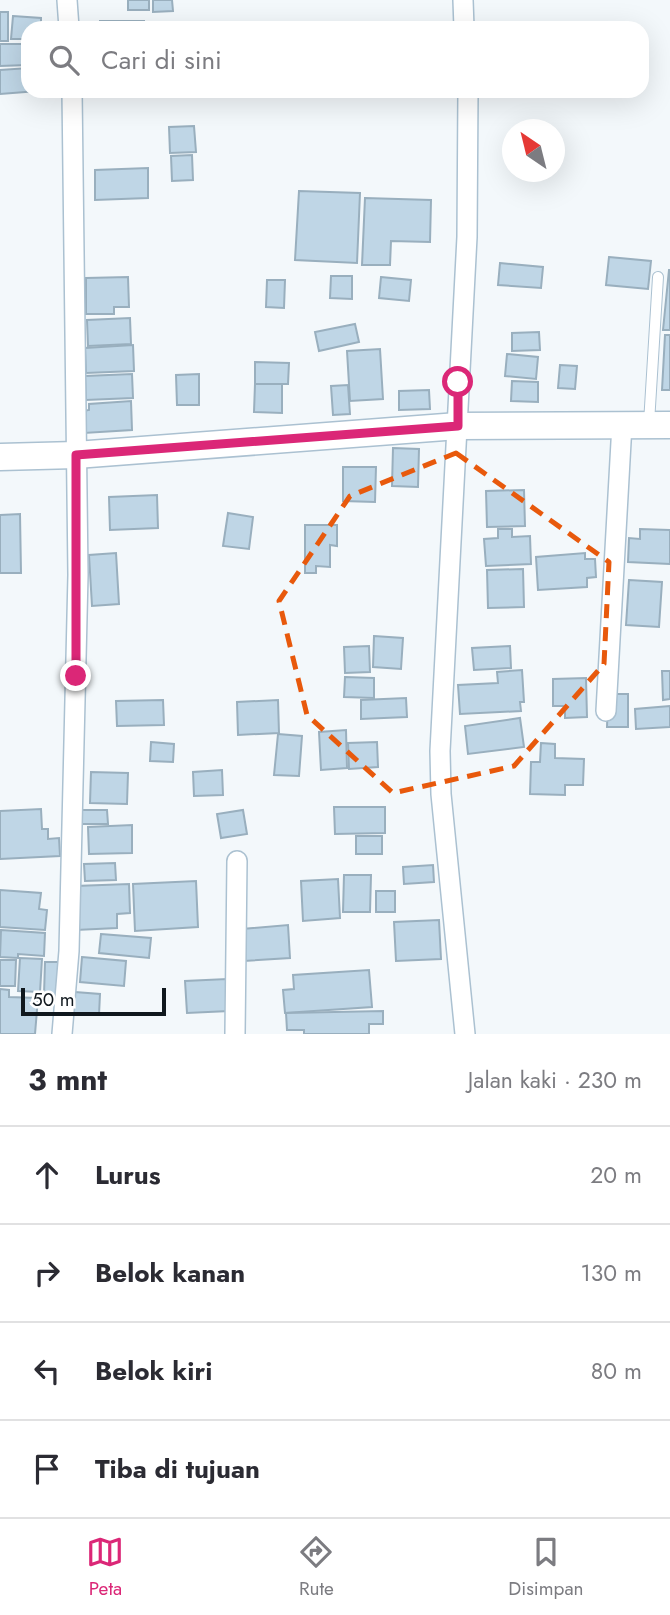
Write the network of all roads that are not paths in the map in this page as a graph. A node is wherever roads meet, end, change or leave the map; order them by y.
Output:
1 (67, 0) edge
2 (463, 0) edge
3 (68, 21) edge
4 (464, 21) edge
5 (72, 98) edge
6 (468, 98) edge
7 (658, 277) dead end
8 (622, 424) junction
9 (660, 424) edge
10 (458, 426) junction
11 (76, 455) junction
12 (0, 457) edge
13 (606, 711) dead end
14 (237, 861) dead end
15 (62, 1034) edge
16 (235, 1034) edge
17 (465, 1034) edge

1 - 3 street
2 - 4 street
5 - 11 street
6 - 10 street
7 - 9 lane
8 - 9 street
8 - 10 street
8 - 13 street
10 - 11 street
10 - 17 street
11 - 12 street
11 - 15 street
14 - 16 street

